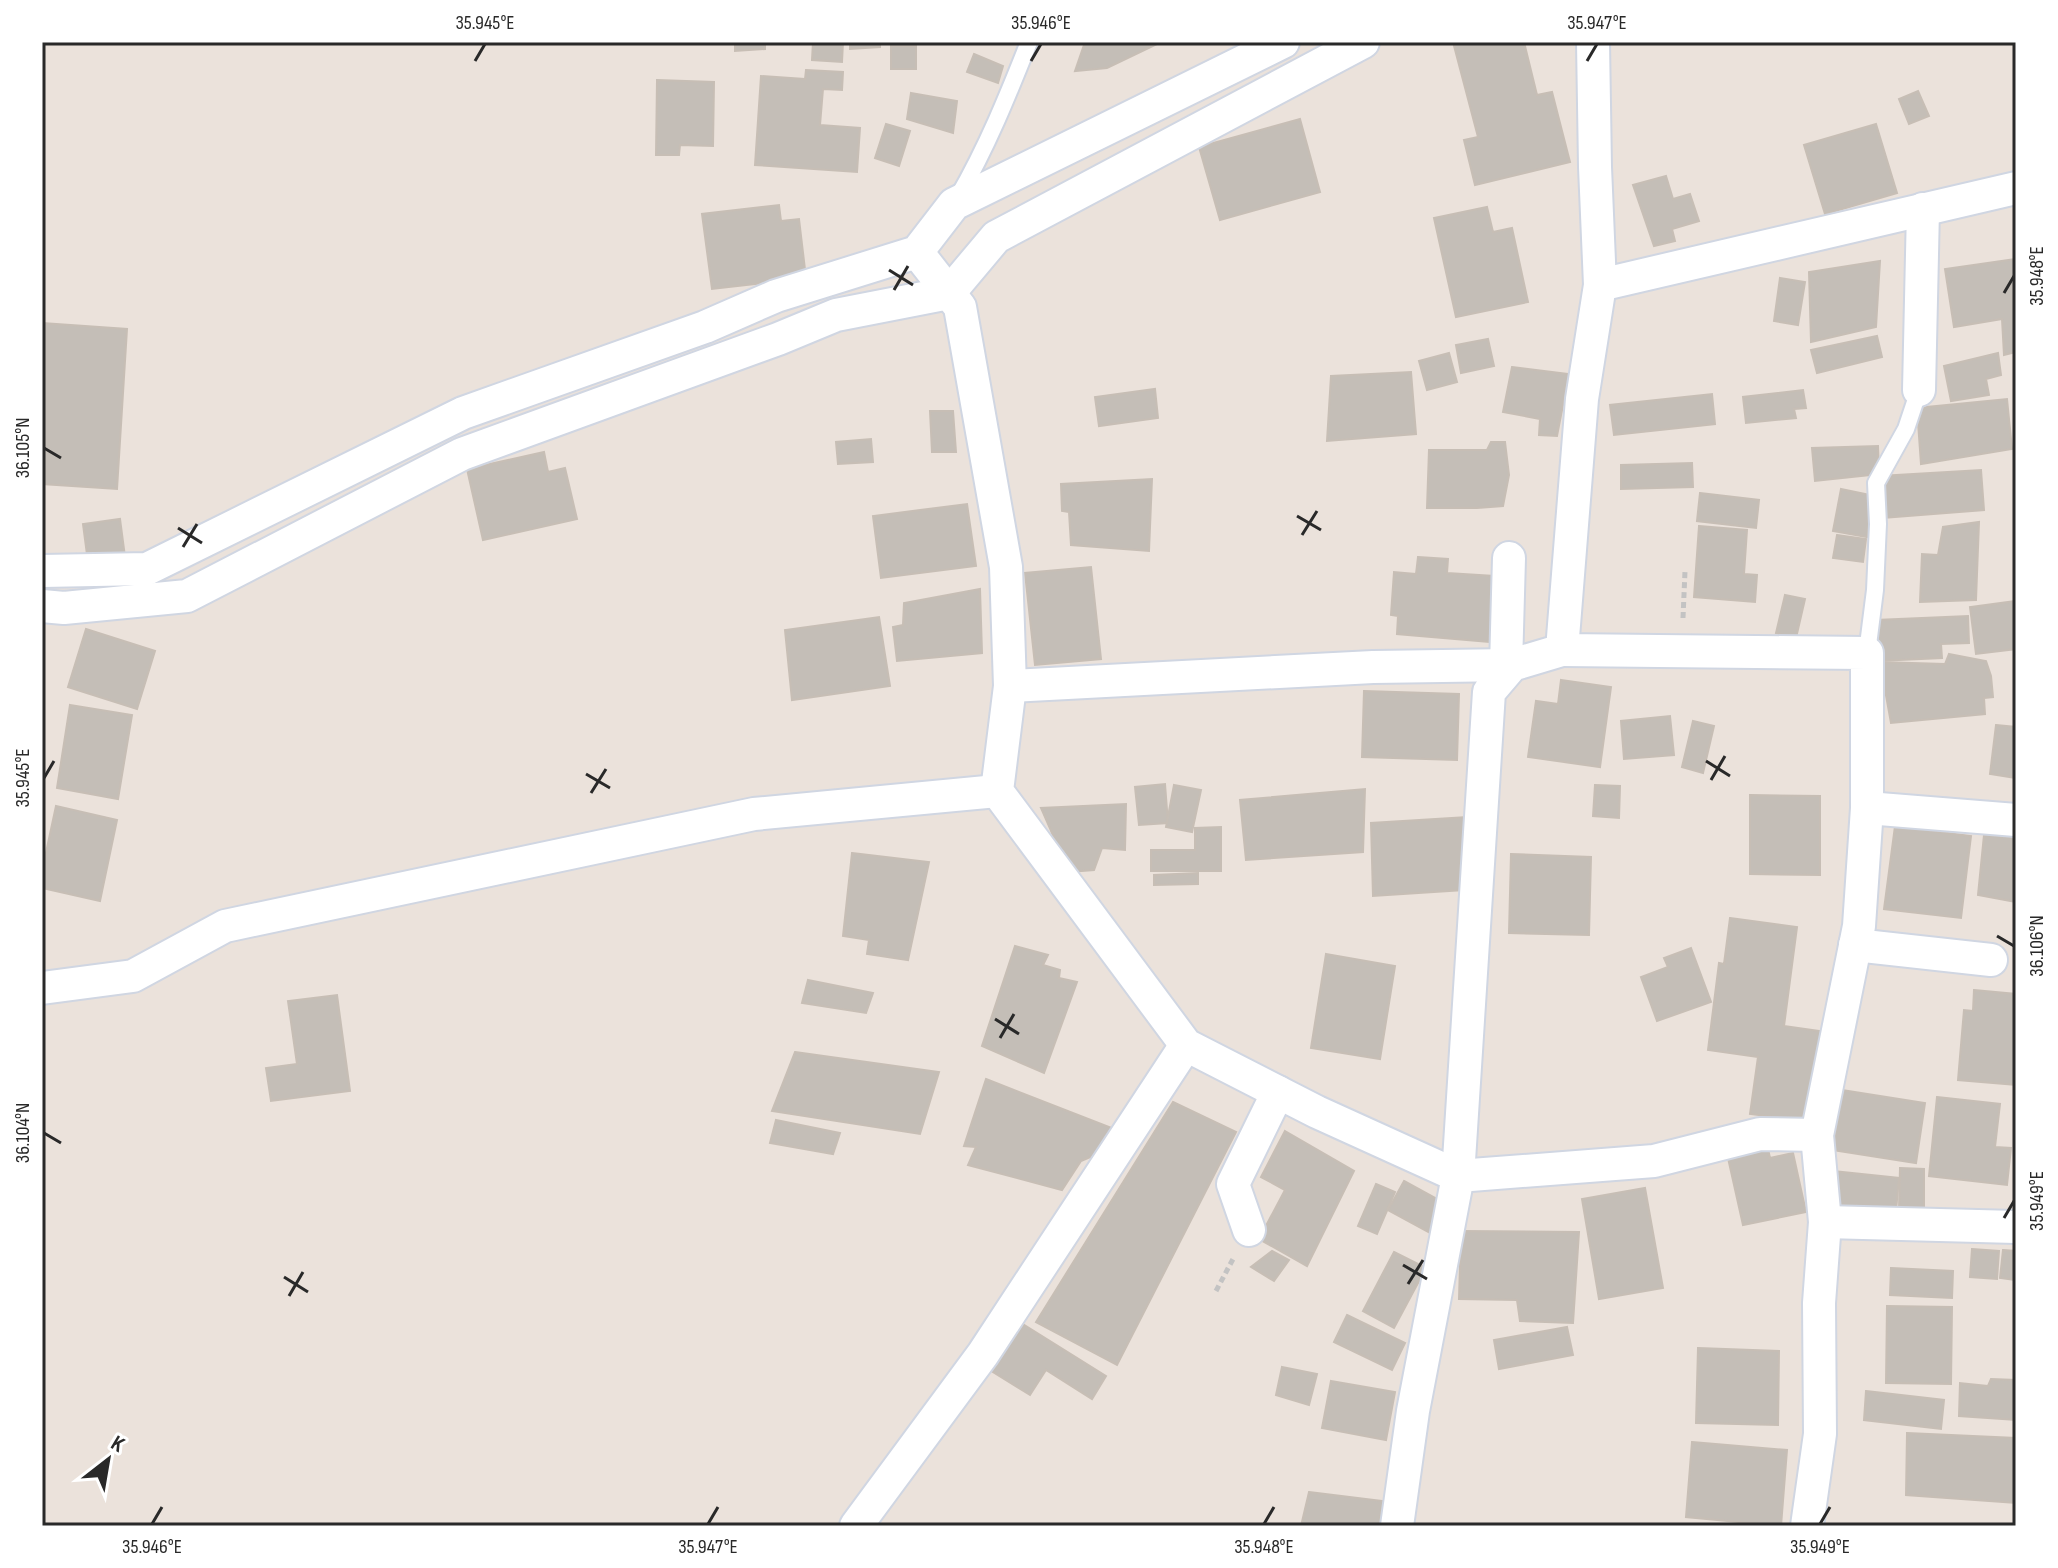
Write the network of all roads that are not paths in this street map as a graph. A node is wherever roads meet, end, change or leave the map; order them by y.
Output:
1 (1029, 42) edge
2 (1283, 42) edge
3 (1363, 42) edge
4 (1593, 42) edge
5 (2016, 188) edge
6 (954, 204) junction
7 (1923, 209) junction
8 (917, 252) junction
9 (1600, 285) junction
10 (949, 293) junction
11 (1919, 390) joint
12 (1509, 558) dead end
13 (42, 571) edge
14 (42, 606) edge
15 (1562, 650) junction
16 (1867, 653) junction
17 (1509, 666) junction
18 (1010, 686) junction
19 (997, 791) junction
20 (1867, 808) junction
21 (2016, 820) edge
22 (1855, 945) junction
23 (1991, 960) dead end
24 (46, 994) edge
25 (1186, 1045) junction
26 (1278, 1092) junction
27 (1817, 1135) junction
28 (1458, 1176) junction
29 (1825, 1222) junction
30 (2016, 1227) edge
31 (1249, 1230) dead end
32 (856, 1526) edge
33 (1397, 1526) edge
34 (1807, 1526) edge

1 - 6 lane
2 - 6 street
3 - 10 street
4 - 9 street
5 - 7 street
6 - 8 street
7 - 9 street
7 - 11 street
8 - 10 street
8 - 13 street
9 - 15 street
10 - 14 street
10 - 18 street
11 - 16 lane
12 - 17 street
15 - 16 street
15 - 17 street
16 - 20 street
17 - 18 street
17 - 28 street
18 - 19 street
19 - 24 street
19 - 25 street
20 - 21 street
20 - 22 street
22 - 23 street
22 - 27 street
25 - 26 street
25 - 32 street
26 - 28 street
26 - 31 street
27 - 28 street
27 - 29 street
28 - 33 street
29 - 30 street
29 - 34 street

